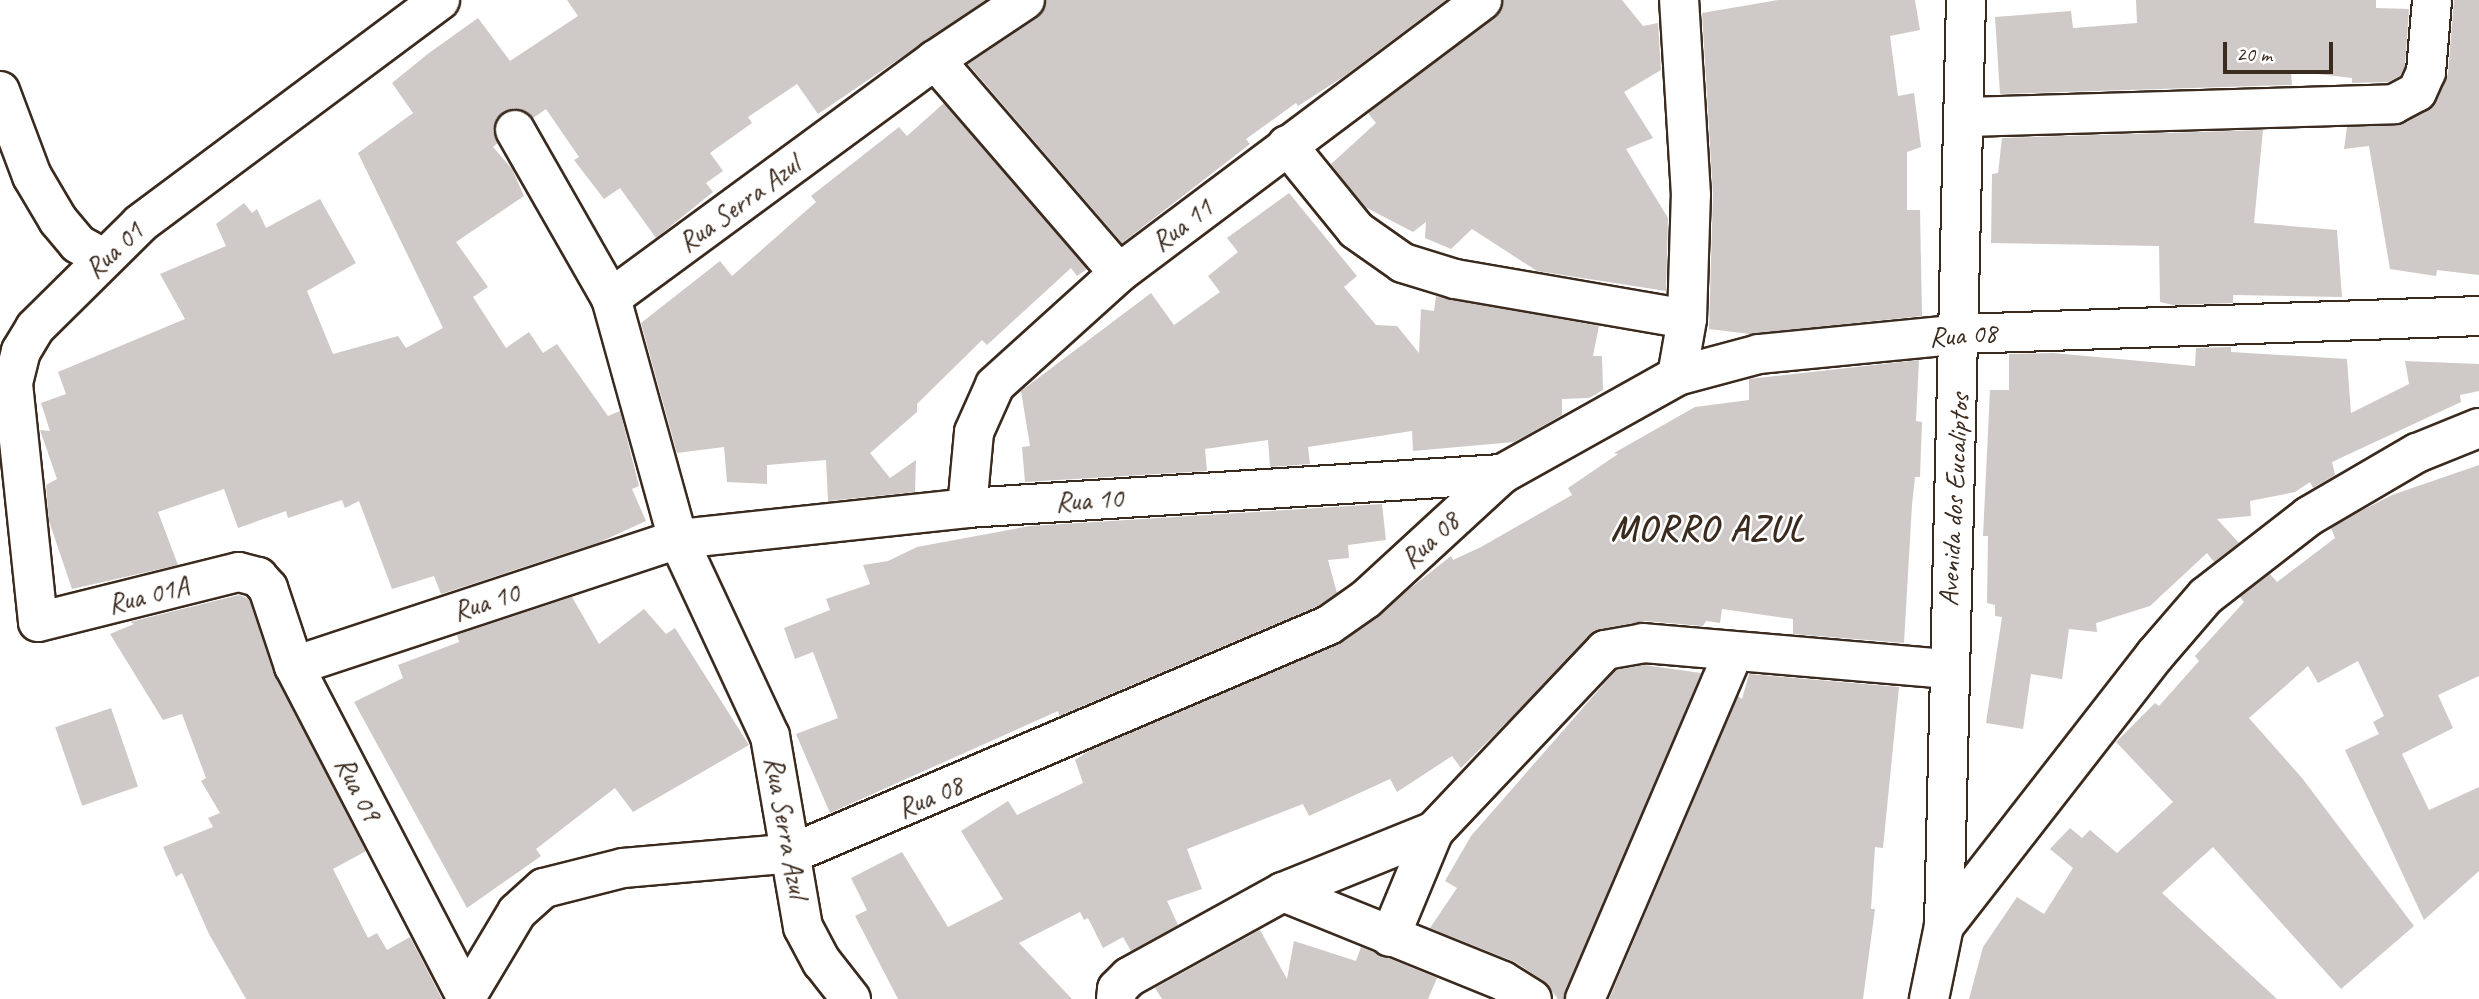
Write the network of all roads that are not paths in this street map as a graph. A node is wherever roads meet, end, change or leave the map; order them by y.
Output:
1 (440, 0) edge
2 (1025, 0) edge
3 (1482, 0) edge
4 (1679, 0) edge
5 (1966, 0) edge
6 (2432, 0) edge
7 (935, 60) junction
8 (0, 91) edge
9 (1967, 117) junction
10 (515, 130) dead end
11 (1287, 145) junction
12 (103, 258) junction
13 (1119, 272) junction
14 (611, 298) junction
15 (2479, 316) edge
16 (1687, 319) junction
17 (1962, 334) junction
18 (1676, 376) junction
19 (2479, 428) edge
20 (1502, 474) junction
21 (967, 508) junction
22 (678, 539) junction
23 (258, 577) joint
24 (38, 622) joint
25 (1733, 653) junction
26 (294, 666) junction
27 (1947, 669) junction
28 (1434, 831) junction
29 (793, 853) junction
30 (1283, 892) junction
31 (1944, 926) junction
32 (1390, 937) junction
33 (466, 998) edge
34 (851, 999) edge
35 (1116, 999) edge
36 (1532, 999) edge
37 (1586, 999) edge
38 (1930, 999) edge

1 - 12 street, Rua 01
2 - 7 street, Rua Serra Azul
3 - 11 street, Rua 11
4 - 16 street
5 - 9 street, Avenida dos Eucaliptos
6 - 9 street
7 - 13 street
7 - 14 street, Rua Serra Azul
8 - 12 street
9 - 17 street, Avenida dos Eucaliptos
10 - 14 street
11 - 13 street, Rua 11
11 - 16 street
12 - 24 street, Rua 01
13 - 21 street, Rua 11
14 - 22 street
15 - 17 street, Rua 08
16 - 18 street
17 - 18 street, Rua 08
17 - 27 street, Avenida dos Eucaliptos
18 - 20 street, Rua 08
19 - 31 street
20 - 21 street, Rua 10
20 - 29 street, Rua 08
21 - 22 street, Rua 10
22 - 26 street, Rua 10
22 - 29 street, Rua Serra Azul
23 - 24 street, Rua 01A
23 - 26 street, Rua 09
25 - 27 street
25 - 28 street
25 - 37 street
26 - 33 street, Rua 09
27 - 31 street, Avenida dos Eucaliptos
28 - 30 street
28 - 32 street
29 - 33 street, Rua 08
29 - 34 street, Rua Serra Azul
30 - 32 street
30 - 35 street
31 - 38 street, Avenida dos Eucaliptos
32 - 36 street

